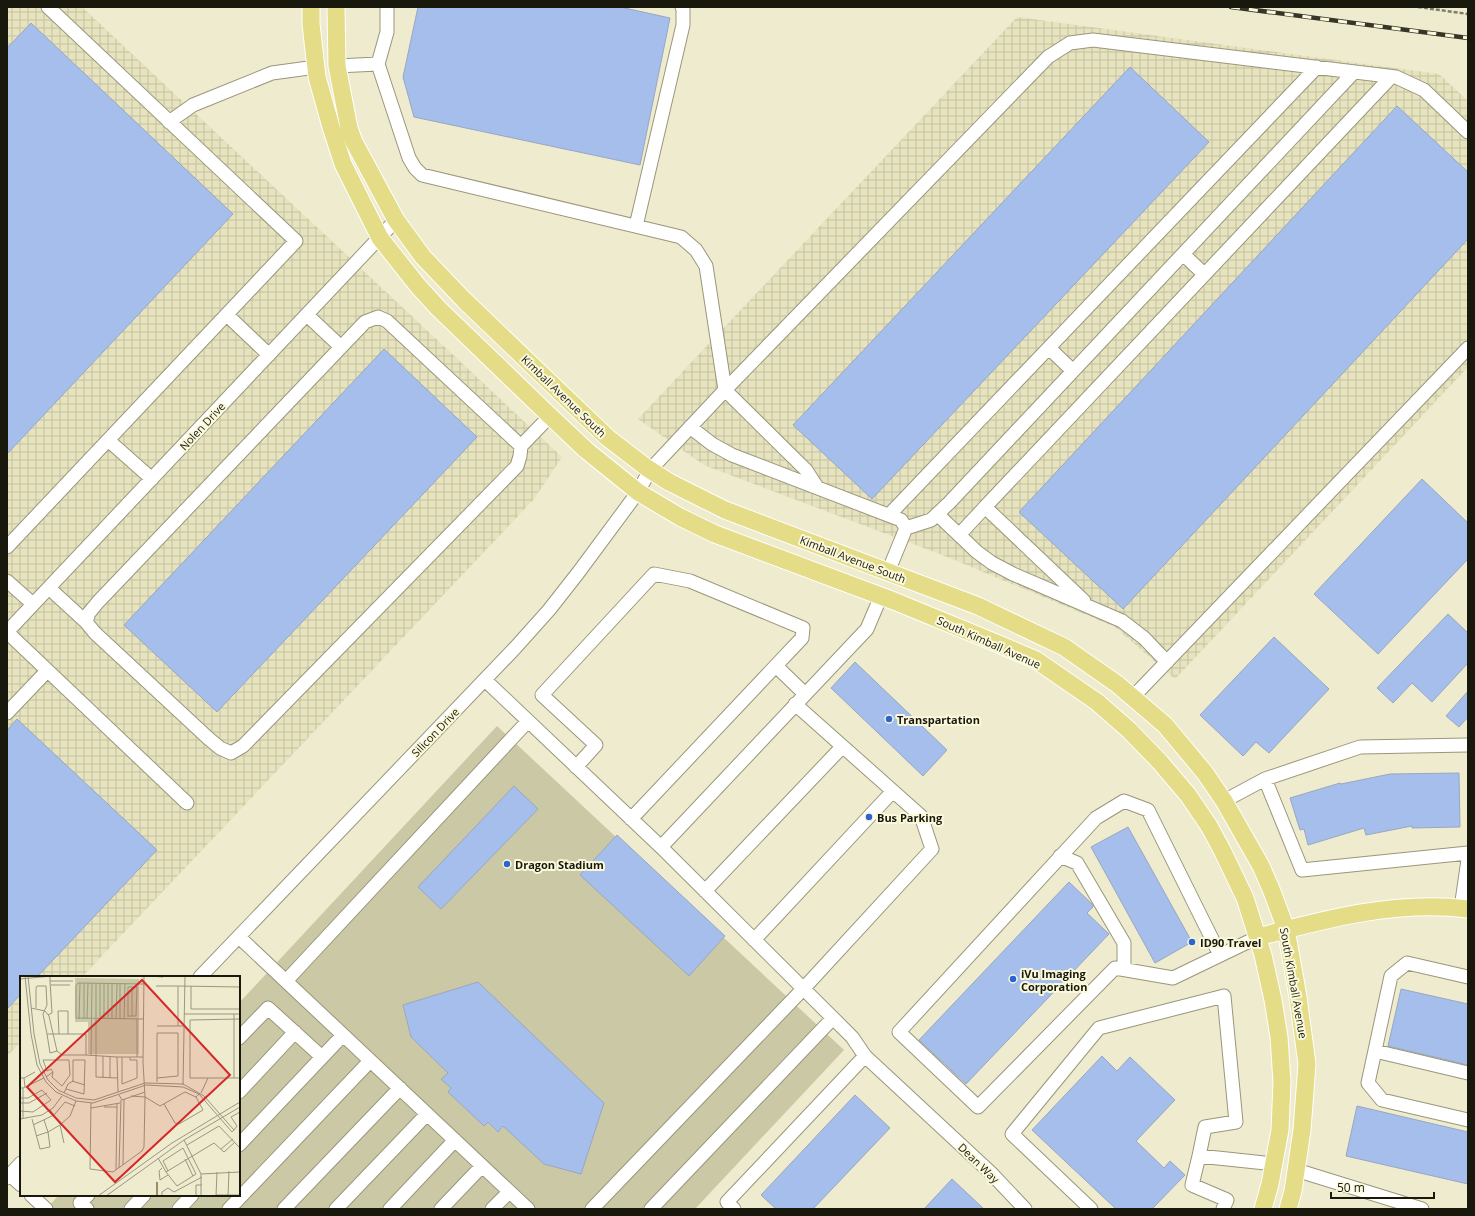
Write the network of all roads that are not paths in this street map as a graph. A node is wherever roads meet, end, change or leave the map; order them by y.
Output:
1 (48, 7) edge
2 (311, 7) edge
3 (336, 7) edge
4 (387, 7) edge
5 (682, 7) edge
6 (378, 64) junction
7 (337, 66) junction
8 (316, 67) junction
9 (1316, 68) junction
10 (1354, 72) junction
11 (1391, 77) junction
12 (169, 122) junction
13 (1468, 132) edge
14 (396, 220) junction
15 (636, 226) junction
16 (380, 238) junction
17 (1183, 254) junction
18 (1204, 274) junction
19 (226, 315) junction
20 (307, 315) junction
21 (341, 347) junction
22 (1048, 348) junction
23 (1468, 348) edge
24 (269, 355) junction
25 (1073, 371) junction
26 (725, 390) junction
27 (550, 416) junction
28 (690, 427) junction
29 (108, 440) junction
30 (521, 446) junction
31 (650, 470) junction
32 (152, 479) junction
33 (817, 487) junction
34 (638, 492) junction
35 (985, 507) junction
36 (937, 514) junction
37 (888, 515) junction
38 (906, 528) junction
39 (959, 535) junction
40 (7, 547) edge
41 (888, 572) junction
42 (7, 581) edge
43 (49, 588) junction
44 (881, 596) junction
45 (33, 604) junction
46 (978, 606) joint
47 (1090, 607) junction
48 (928, 615) joint
49 (86, 622) junction
50 (7, 632) edge
51 (1167, 662) junction
52 (776, 666) junction
53 (47, 671) junction
54 (485, 680) junction
55 (805, 694) junction
56 (1133, 697) junction
57 (795, 704) junction
58 (7, 713) edge
59 (1115, 717) junction
60 (528, 721) junction
61 (1468, 745) edge
62 (842, 747) junction
63 (576, 767) junction
64 (1265, 779) junction
65 (893, 791) junction
66 (1224, 801) junction
67 (187, 803) dead end
68 (631, 819) junction
69 (661, 847) junction
70 (1468, 853) edge
71 (1060, 856) junction
72 (1468, 860) edge
73 (705, 891) junction
74 (1465, 909) edge
75 (1286, 930) junction
76 (238, 937) junction
77 (1258, 937) junction
78 (754, 940) junction
79 (1220, 955) junction
80 (1124, 970) junction
81 (201, 976) edge
82 (1468, 977) edge
83 (286, 981) junction
84 (804, 988) junction
85 (833, 1018) junction
86 (295, 1032) junction
87 (343, 1035) junction
88 (240, 1037) edge
89 (1374, 1051) junction
90 (865, 1056) junction
91 (322, 1057) junction
92 (370, 1061) junction
93 (1468, 1073) edge
94 (400, 1088) junction
95 (240, 1091) edge
96 (428, 1114) junction
97 (1468, 1120) edge
98 (454, 1140) junction
99 (240, 1144) edge
100 (1200, 1156) junction
101 (20, 1164) edge
102 (1274, 1164) junction
103 (482, 1166) junction
104 (1296, 1170) junction
105 (8, 1176) edge
106 (20, 1184) edge
107 (509, 1192) junction
108 (32, 1196) edge
109 (87, 1196) edge
110 (143, 1196) edge
111 (191, 1196) edge
112 (46, 1209) edge
113 (87, 1209) edge
114 (130, 1209) edge
115 (179, 1209) edge
116 (229, 1209) edge
117 (284, 1209) edge
118 (336, 1209) edge
119 (390, 1209) edge
120 (441, 1209) edge
121 (492, 1209) edge
122 (528, 1209) edge
123 (592, 1209) edge
124 (651, 1209) edge
125 (734, 1209) edge
126 (1025, 1209) edge
127 (1091, 1209) edge
128 (1223, 1209) edge
129 (1263, 1209) edge
130 (1288, 1209) edge
131 (1422, 1209) edge

1 - 12 street
2 - 8 main road, Kimball Avenue South
3 - 7 main road, Kimball Avenue South
4 - 6 street
5 - 15 street
6 - 7 street
6 - 15 street
7 - 8 main road
7 - 14 main road, Kimball Avenue South
8 - 12 street
8 - 16 main road, Kimball Avenue South
9 - 10 street, Silicon Drive
9 - 22 street
9 - 26 street, Silicon Drive
10 - 11 street, Silicon Drive
10 - 17 street
11 - 13 street, Silicon Drive
11 - 18 street
12 - 19 street
14 - 16 street, Nolen Drive
14 - 31 main road, Kimball Avenue South
15 - 26 street
16 - 20 street, Nolen Drive
16 - 27 main road, Kimball Avenue South
17 - 18 street
17 - 25 street
18 - 35 street
19 - 24 street
19 - 29 street
20 - 21 street
20 - 24 street, Nolen Drive
21 - 30 street
21 - 49 street
22 - 25 street
22 - 37 street
23 - 51 street
24 - 32 street, Nolen Drive
25 - 36 street
26 - 28 street, Silicon Drive
26 - 33 street
27 - 30 street
27 - 34 main road, Kimball Avenue South
28 - 31 street, Silicon Drive
28 - 33 street
29 - 32 street
29 - 40 street
30 - 49 street
31 - 34 street, Silicon Drive
31 - 41 main road, Kimball Avenue South
32 - 43 street, Nolen Drive
33 - 37 street
34 - 44 main road, Kimball Avenue South
34 - 54 street, Silicon Drive
35 - 39 street
35 - 47 street
36 - 38 street
36 - 39 street
37 - 38 street
38 - 41 street
39 - 47 street
41 - 44 main road
41 - 46 main road, Kimball Avenue South
42 - 45 street
43 - 45 street, Nolen Drive
43 - 49 street
44 - 48 main road, Kimball Avenue South
44 - 55 street
45 - 50 street, Nolen Drive
46 - 56 main road, South Kimball Avenue
47 - 51 street
48 - 59 main road, South Kimball Avenue
50 - 53 street
51 - 56 street
52 - 55 street
52 - 63 street
52 - 68 street
53 - 58 street
53 - 67 street
54 - 60 street, Dean Way
54 - 76 street, Silicon Drive
55 - 57 street
56 - 59 main road
56 - 66 main road, South Kimball Avenue
57 - 62 street
57 - 69 street
59 - 77 main road, South Kimball Avenue
60 - 63 street, Dean Way
60 - 83 street
61 - 64 street
62 - 65 street
62 - 73 street
63 - 68 street, Dean Way
64 - 66 street
64 - 70 street
65 - 78 street
65 - 84 street
66 - 75 main road, South Kimball Avenue
68 - 69 street, Dean Way
69 - 73 street, Dean Way
71 - 79 street
71 - 80 street
71 - 80 street
72 - 74 street
73 - 78 street, Dean Way
74 - 75 main road
75 - 77 main road
75 - 104 main road, South Kimball Avenue
76 - 81 street, Silicon Drive
76 - 83 street
77 - 79 street
77 - 102 main road, South Kimball Avenue
78 - 84 street, Dean Way
79 - 80 street
82 - 89 street
83 - 87 street
84 - 85 street, Dean Way
84 - 123 street
85 - 90 street, Dean Way
85 - 124 street
86 - 88 street
86 - 91 street
86 - 95 street
87 - 91 street
87 - 92 street
89 - 93 street
89 - 97 street
90 - 125 street
90 - 126 street, Dean Way
91 - 99 street
92 - 94 street
92 - 116 street
94 - 96 street
94 - 117 street
96 - 98 street
96 - 118 street
98 - 103 street
98 - 119 street
100 - 102 street
100 - 127 street
100 - 128 street
101 - 105 street
102 - 104 main road
102 - 129 main road, South Kimball Avenue
103 - 107 street
103 - 120 street
104 - 130 main road, South Kimball Avenue
104 - 131 street
105 - 106 street
107 - 121 street
107 - 122 street
108 - 112 street
109 - 113 street
110 - 114 street
111 - 115 street

